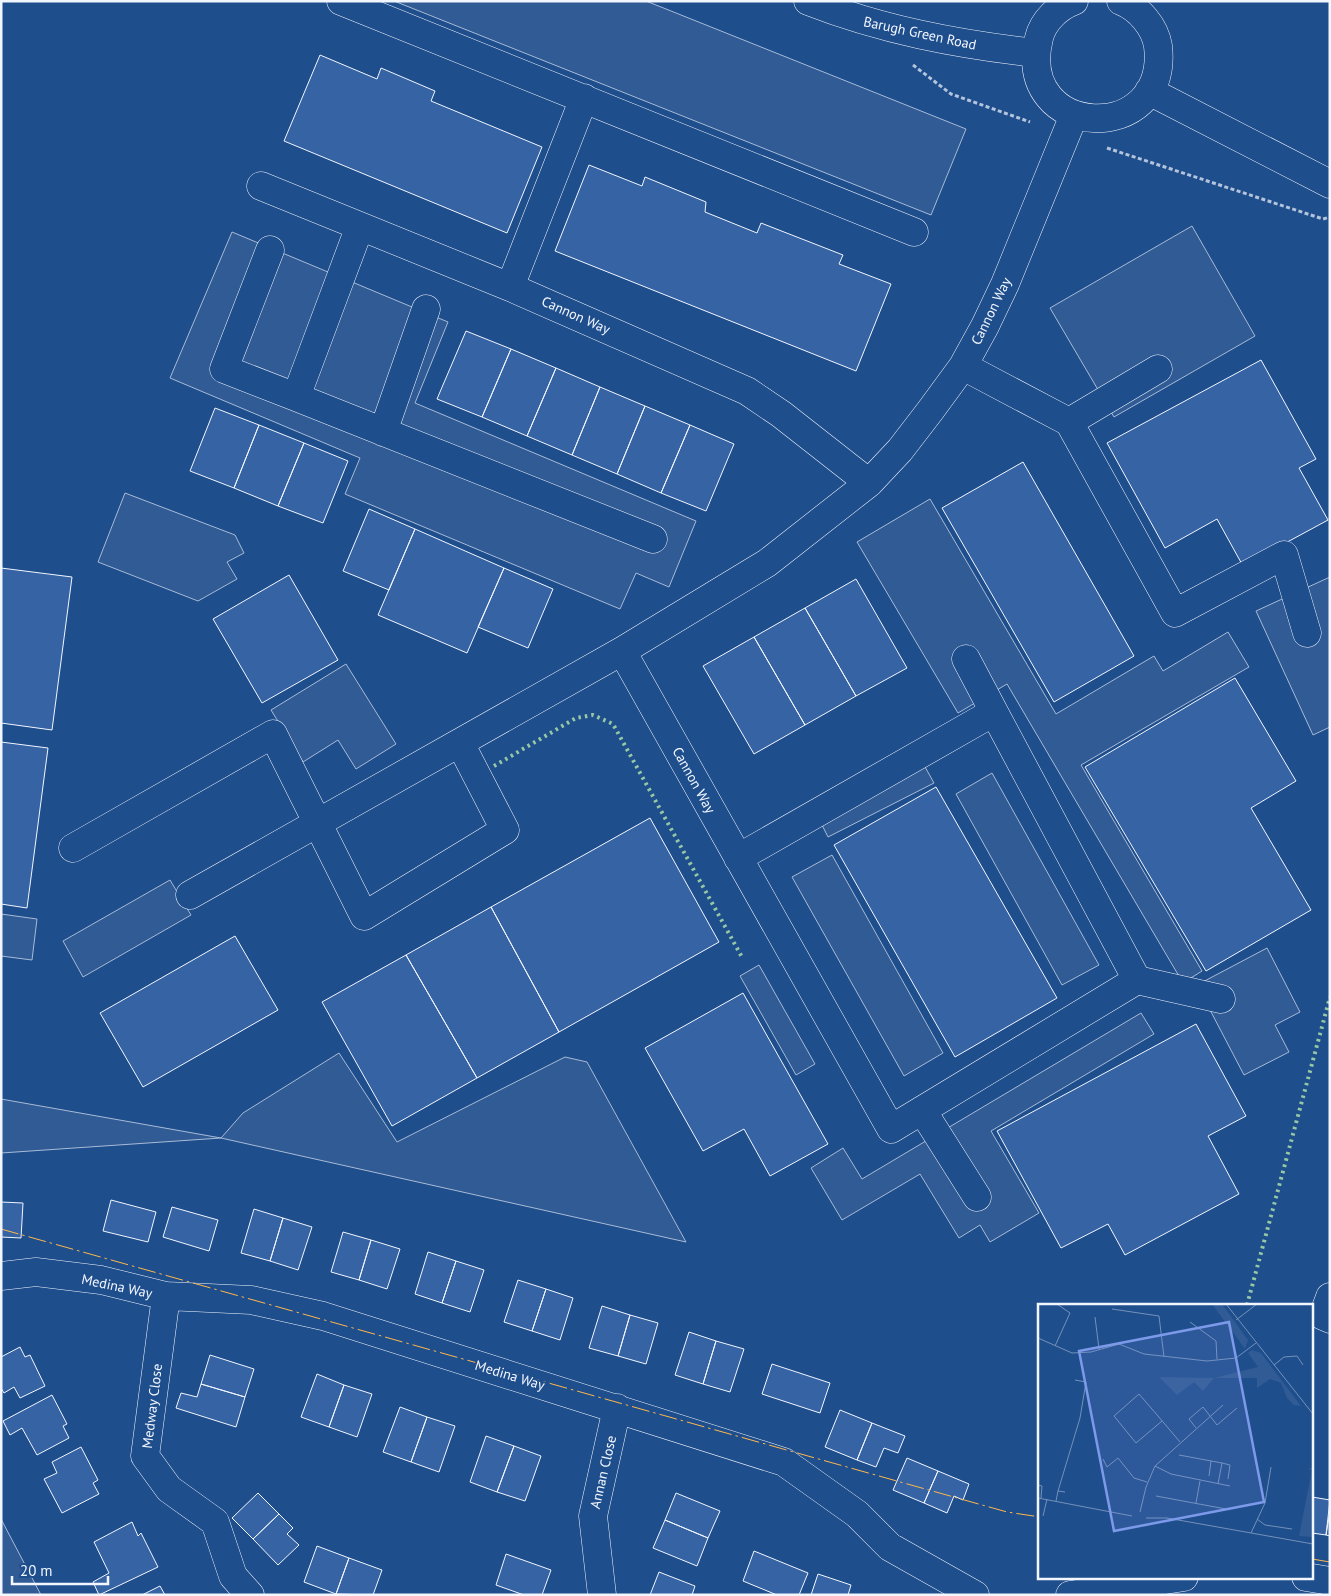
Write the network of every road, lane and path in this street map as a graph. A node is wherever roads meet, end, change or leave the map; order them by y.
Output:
1 (341, 1) edge
2 (808, 1) edge
3 (1074, 1) edge
4 (1121, 1) edge
5 (1035, 53) junction
6 (1149, 92) junction
7 (584, 98) junction
8 (1074, 115) junction
9 (1330, 184) edge
10 (261, 186) dead end
11 (360, 226) junction
12 (914, 232) dead end
13 (270, 250) dead end
14 (510, 287) junction
15 (426, 309) dead end
16 (963, 366) junction
17 (1158, 370) dead end
18 (296, 397) junction
19 (1070, 422) junction
20 (383, 432) junction
21 (869, 483) junction
22 (653, 540) dead end
23 (1307, 633) dead end
24 (622, 651) junction
25 (966, 659) dead end
26 (994, 712) junction
27 (460, 743) junction
28 (317, 824) junction
29 (73, 848) dead end
30 (738, 858) junction
31 (190, 895) dead end
32 (1137, 980) junction
33 (1221, 999) dead end
34 (922, 1110) junction
35 (976, 1197) dead end
36 (1, 1276) edge
37 (166, 1296) junction
38 (1330, 1297) edge
39 (1330, 1319) edge
40 (617, 1408) junction
41 (1312, 1578) edge
42 (1330, 1581) edge
43 (1168, 1585) edge
44 (250, 1595) edge
45 (602, 1595) edge
46 (975, 1595) edge
47 (1070, 1595) edge

1 - 7 street
2 - 5 street, Barugh Green Road
3 - 5 street
4 - 6 street
5 - 8 street
6 - 8 street
6 - 9 street
7 - 12 street
7 - 14 street
8 - 16 street, Cannon Way
10 - 11 street, Cannon Way
11 - 14 street, Cannon Way
11 - 18 street
13 - 18 street
14 - 21 street, Cannon Way
15 - 20 street
16 - 19 street
16 - 21 street, Cannon Way
17 - 19 street
18 - 20 street
19 - 23 street
20 - 22 street
21 - 24 street, Cannon Way
24 - 27 street, Cannon Way
24 - 30 street, Cannon Way
25 - 26 street
26 - 30 street
26 - 32 street
27 - 28 street, Cannon Way
27 - 28 street
28 - 29 street
28 - 31 street, Cannon Way
30 - 34 street, Cannon Way
32 - 33 street
32 - 34 street
34 - 35 street
36 - 37 street, Medina Way
37 - 40 street, Medina Way
37 - 44 street, Medway Close
38 - 39 street
40 - 45 street, Annan Close
40 - 46 street, Medina Way
41 - 42 street
43 - 47 street

